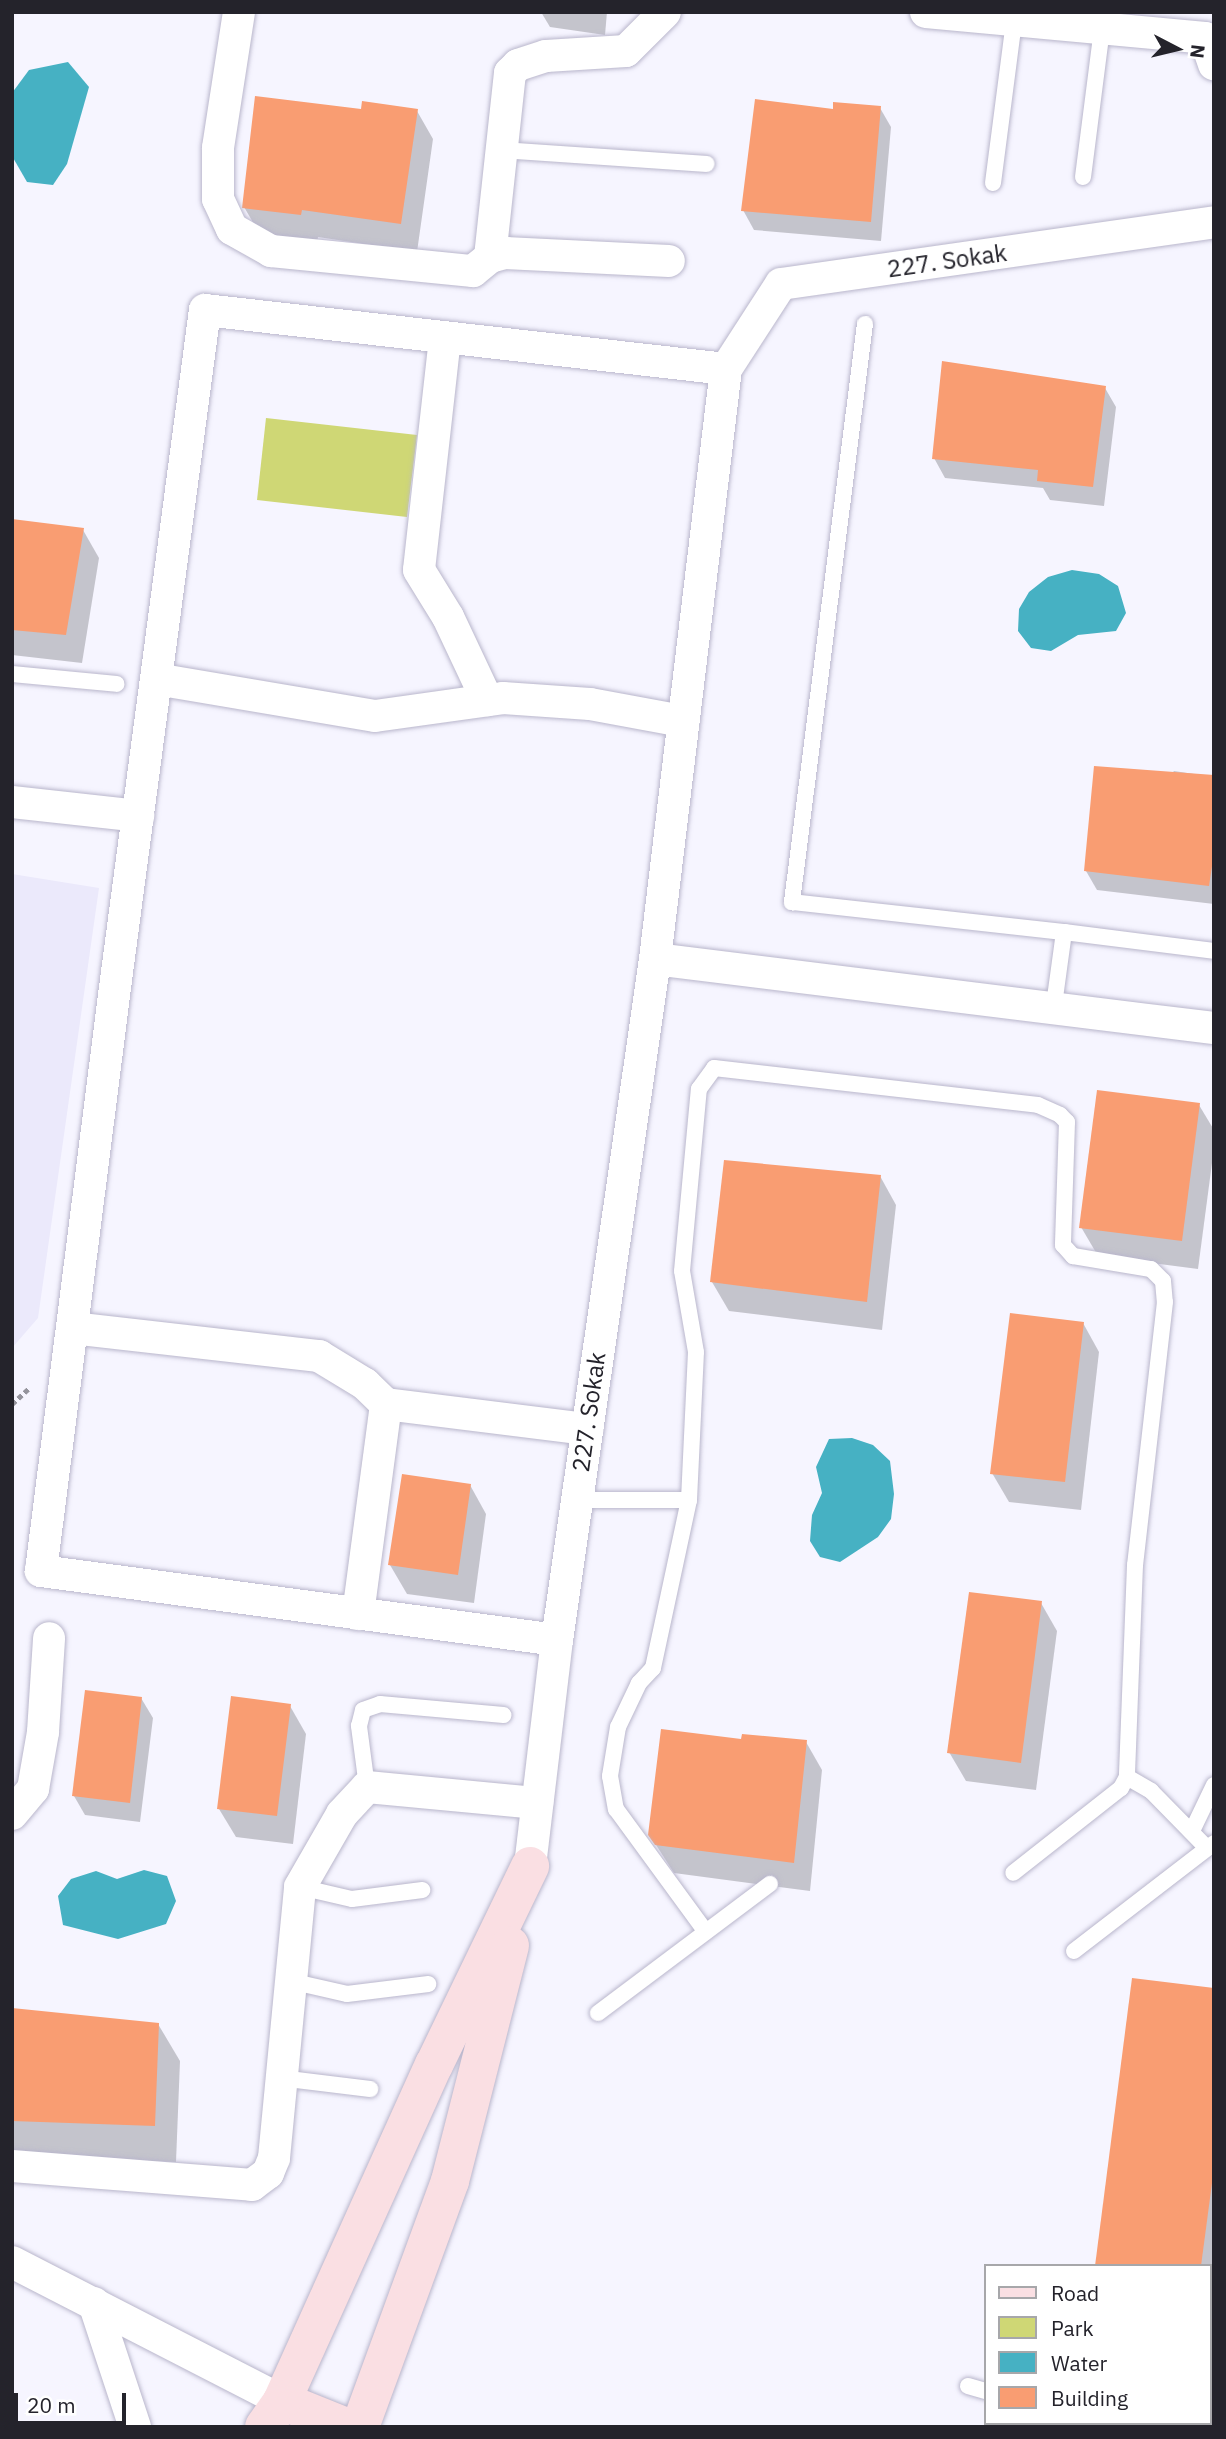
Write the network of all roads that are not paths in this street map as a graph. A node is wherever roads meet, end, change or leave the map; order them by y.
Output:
1 (239, 12) edge
2 (665, 12) edge
3 (926, 12) edge
4 (1014, 21) junction
5 (1102, 29) junction
6 (1214, 64) edge
7 (502, 150) junction
8 (706, 164) dead end
9 (1083, 177) dead end
10 (993, 183) dead end
11 (1214, 222) edge
12 (490, 257) junction
13 (669, 261) dead end
14 (865, 324) dead end
15 (446, 338) junction
16 (726, 369) junction
17 (12, 674) edge
18 (156, 679) junction
19 (117, 684) dead end
20 (487, 701) junction
21 (683, 721) junction
22 (12, 802) edge
23 (138, 816) junction
24 (1064, 932) junction
25 (1214, 951) edge
26 (655, 959) junction
27 (1054, 1004) junction
28 (1214, 1028) edge
29 (72, 1328) junction
30 (386, 1404) junction
31 (587, 1429) junction
32 (576, 1500) junction
33 (689, 1500) junction
34 (358, 1614) junction
35 (49, 1638) dead end
36 (557, 1640) junction
37 (504, 1715) dead end
38 (1127, 1777) junction
39 (1214, 1785) edge
40 (367, 1787) junction
41 (537, 1802) junction
42 (12, 1814) edge
43 (1192, 1831) junction
44 (1211, 1846) edge
45 (530, 1866) junction
46 (1013, 1873) dead end
47 (770, 1884) dead end
48 (300, 1887) junction
49 (422, 1890) dead end
50 (706, 1932) junction
51 (1074, 1951) dead end
52 (290, 1981) junction
53 (428, 1984) dead end
54 (598, 2013) dead end
55 (280, 2078) junction
56 (370, 2089) dead end
57 (12, 2166) edge
58 (12, 2262) edge
59 (94, 2303) junction
60 (968, 2386) dead end
61 (984, 2390) edge
62 (273, 2414) edge
63 (135, 2427) edge
64 (346, 2427) edge
65 (360, 2427) edge

1 - 12 street
2 - 7 street
3 - 4 street
4 - 5 street
4 - 10 lane
5 - 6 street
5 - 9 lane
7 - 8 lane
7 - 12 street
11 - 16 street, 227. Sokak
12 - 13 street
14 - 24 lane
15 - 16 street
15 - 18 street
15 - 20 street
16 - 21 street, 227. Sokak
17 - 19 lane
18 - 20 street
18 - 23 street
20 - 21 street
21 - 26 street, 227. Sokak
22 - 23 street
23 - 29 street
24 - 25 lane
24 - 27 lane
26 - 27 street
26 - 31 street, 227. Sokak
27 - 28 street
29 - 30 street
29 - 34 street
30 - 31 street
30 - 34 street
31 - 32 street, 227. Sokak
32 - 33 lane
32 - 36 street, 227. Sokak
33 - 38 lane
33 - 50 lane
34 - 36 street
35 - 42 street
36 - 41 street, 227. Sokak
37 - 40 lane
38 - 43 lane
38 - 46 lane
39 - 43 lane
40 - 41 street
40 - 48 street
41 - 45 street, 227. Sokak
43 - 44 lane
44 - 51 lane
45 - 62 street
45 - 65 street
47 - 50 lane
48 - 49 lane
48 - 52 street
50 - 54 lane
52 - 53 lane
52 - 55 street
55 - 56 lane
55 - 57 street
58 - 59 street
59 - 62 street
59 - 63 street
60 - 61 lane
62 - 64 street

